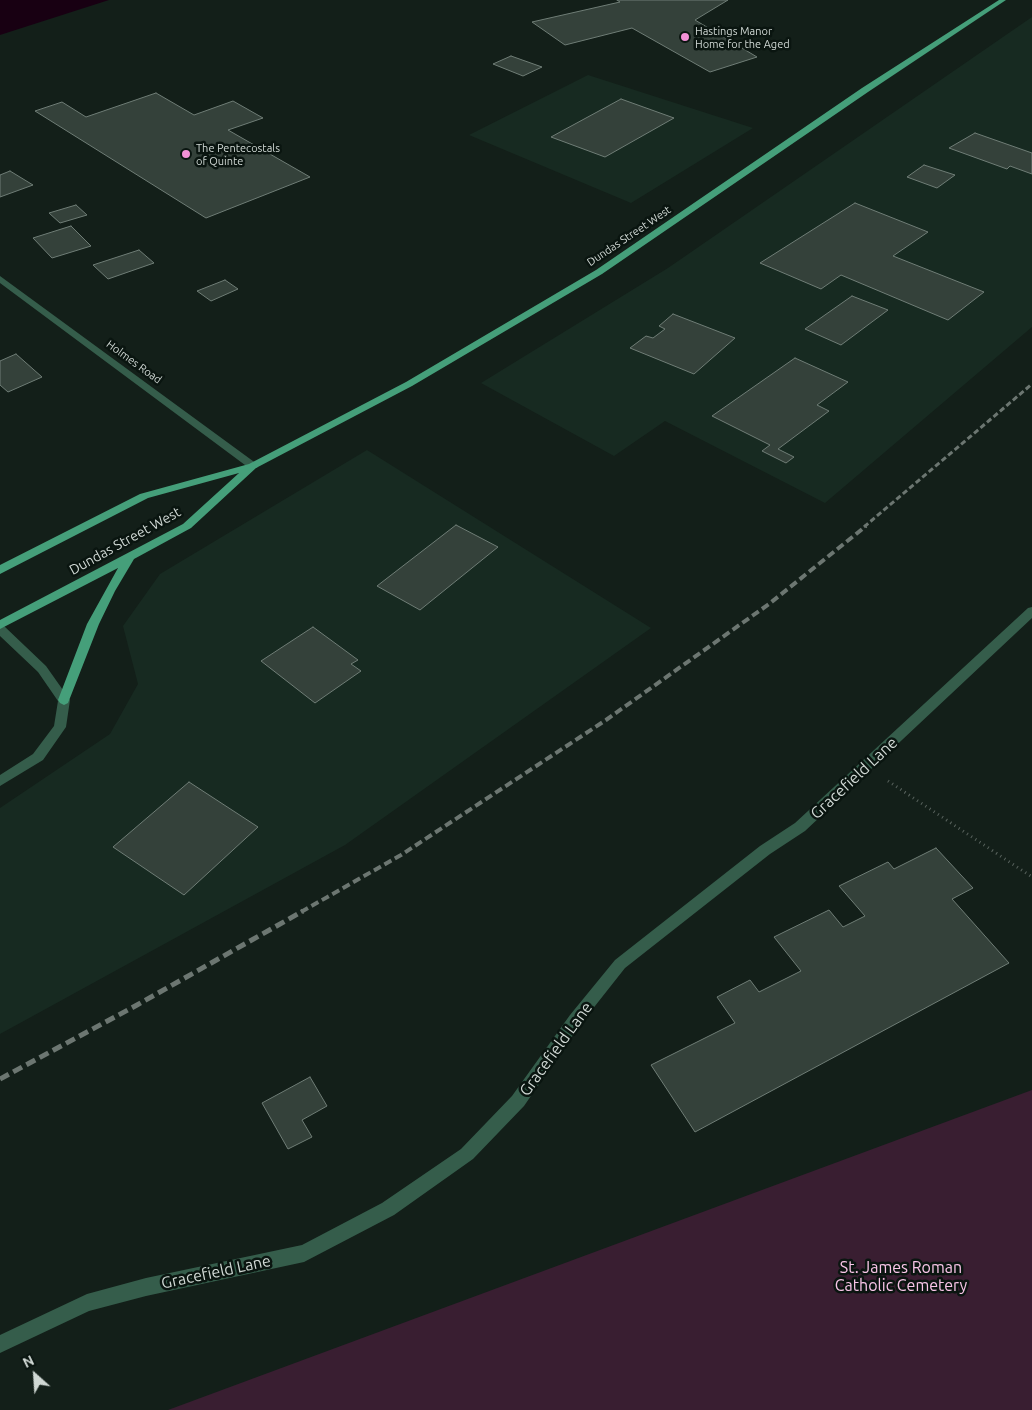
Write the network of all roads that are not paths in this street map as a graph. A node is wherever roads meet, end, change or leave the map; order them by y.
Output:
1 (1003, 0) edge
2 (0, 279) edge
3 (253, 466) junction
4 (130, 556) junction
5 (0, 570) edge
6 (1032, 611) edge
7 (0, 625) edge
8 (0, 629) edge
9 (64, 700) junction
10 (0, 781) edge
11 (0, 1344) edge

1 - 3 main road, Dundas Street West
2 - 3 street, Holmes Road
3 - 4 main road, Dundas Street West
3 - 5 main road, Dundas Street West
4 - 7 main road, Dundas Street West
4 - 9 main road
6 - 11 street, Gracefield Lane
8 - 9 street
9 - 10 street

